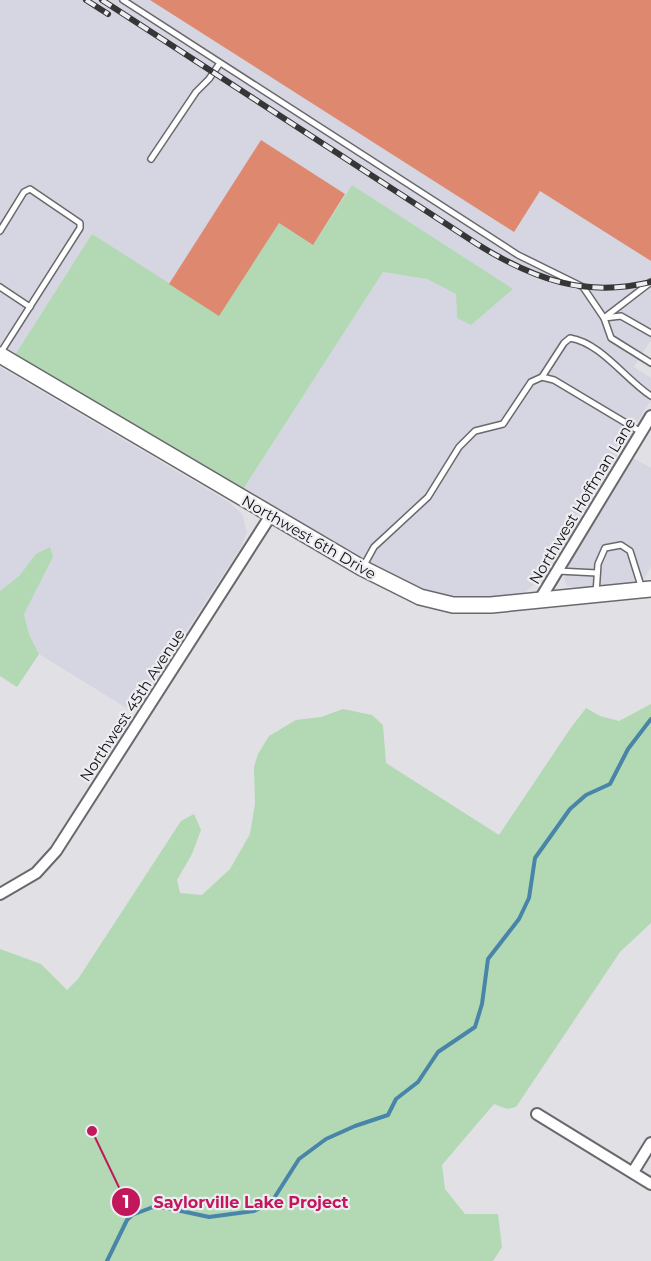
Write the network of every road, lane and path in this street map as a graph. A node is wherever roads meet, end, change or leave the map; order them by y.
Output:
1 (123, 0) edge
2 (220, 63) junction
3 (151, 159) dead end
4 (0, 231) edge
5 (651, 282) edge
6 (0, 287) edge
7 (30, 307) junction
8 (604, 318) junction
9 (651, 333) edge
10 (0, 354) edge
11 (651, 363) edge
12 (542, 377) junction
13 (651, 396) edge
14 (651, 416) edge
15 (641, 432) junction
16 (271, 515) junction
17 (362, 568) junction
18 (558, 571) junction
19 (597, 573) junction
20 (647, 590) edge
21 (596, 595) junction
22 (539, 601) junction
23 (0, 894) edge
24 (537, 1114) dead end
25 (651, 1143) edge
26 (633, 1172) junction
27 (651, 1184) edge

1 - 2 lane
2 - 3 lane
2 - 8 lane
4 - 7 lane
5 - 8 lane
6 - 7 lane
7 - 10 lane
8 - 9 lane
8 - 11 lane
10 - 16 main road, Northwest 6th Drive
12 - 13 lane
12 - 15 lane
12 - 17 lane
14 - 15 street, Northwest Hoffman Lane
15 - 18 street, Northwest Hoffman Lane
16 - 17 main road, Northwest 6th Drive
16 - 23 street, Northwest 45th Avenue
17 - 22 main road, Northwest 6th Drive
18 - 19 lane
18 - 22 street, Northwest Hoffman Lane
19 - 20 lane
19 - 21 lane
20 - 21 main road, Northwest 6th Drive
21 - 22 main road, Northwest 6th Drive
24 - 26 street
25 - 26 street
26 - 27 street

